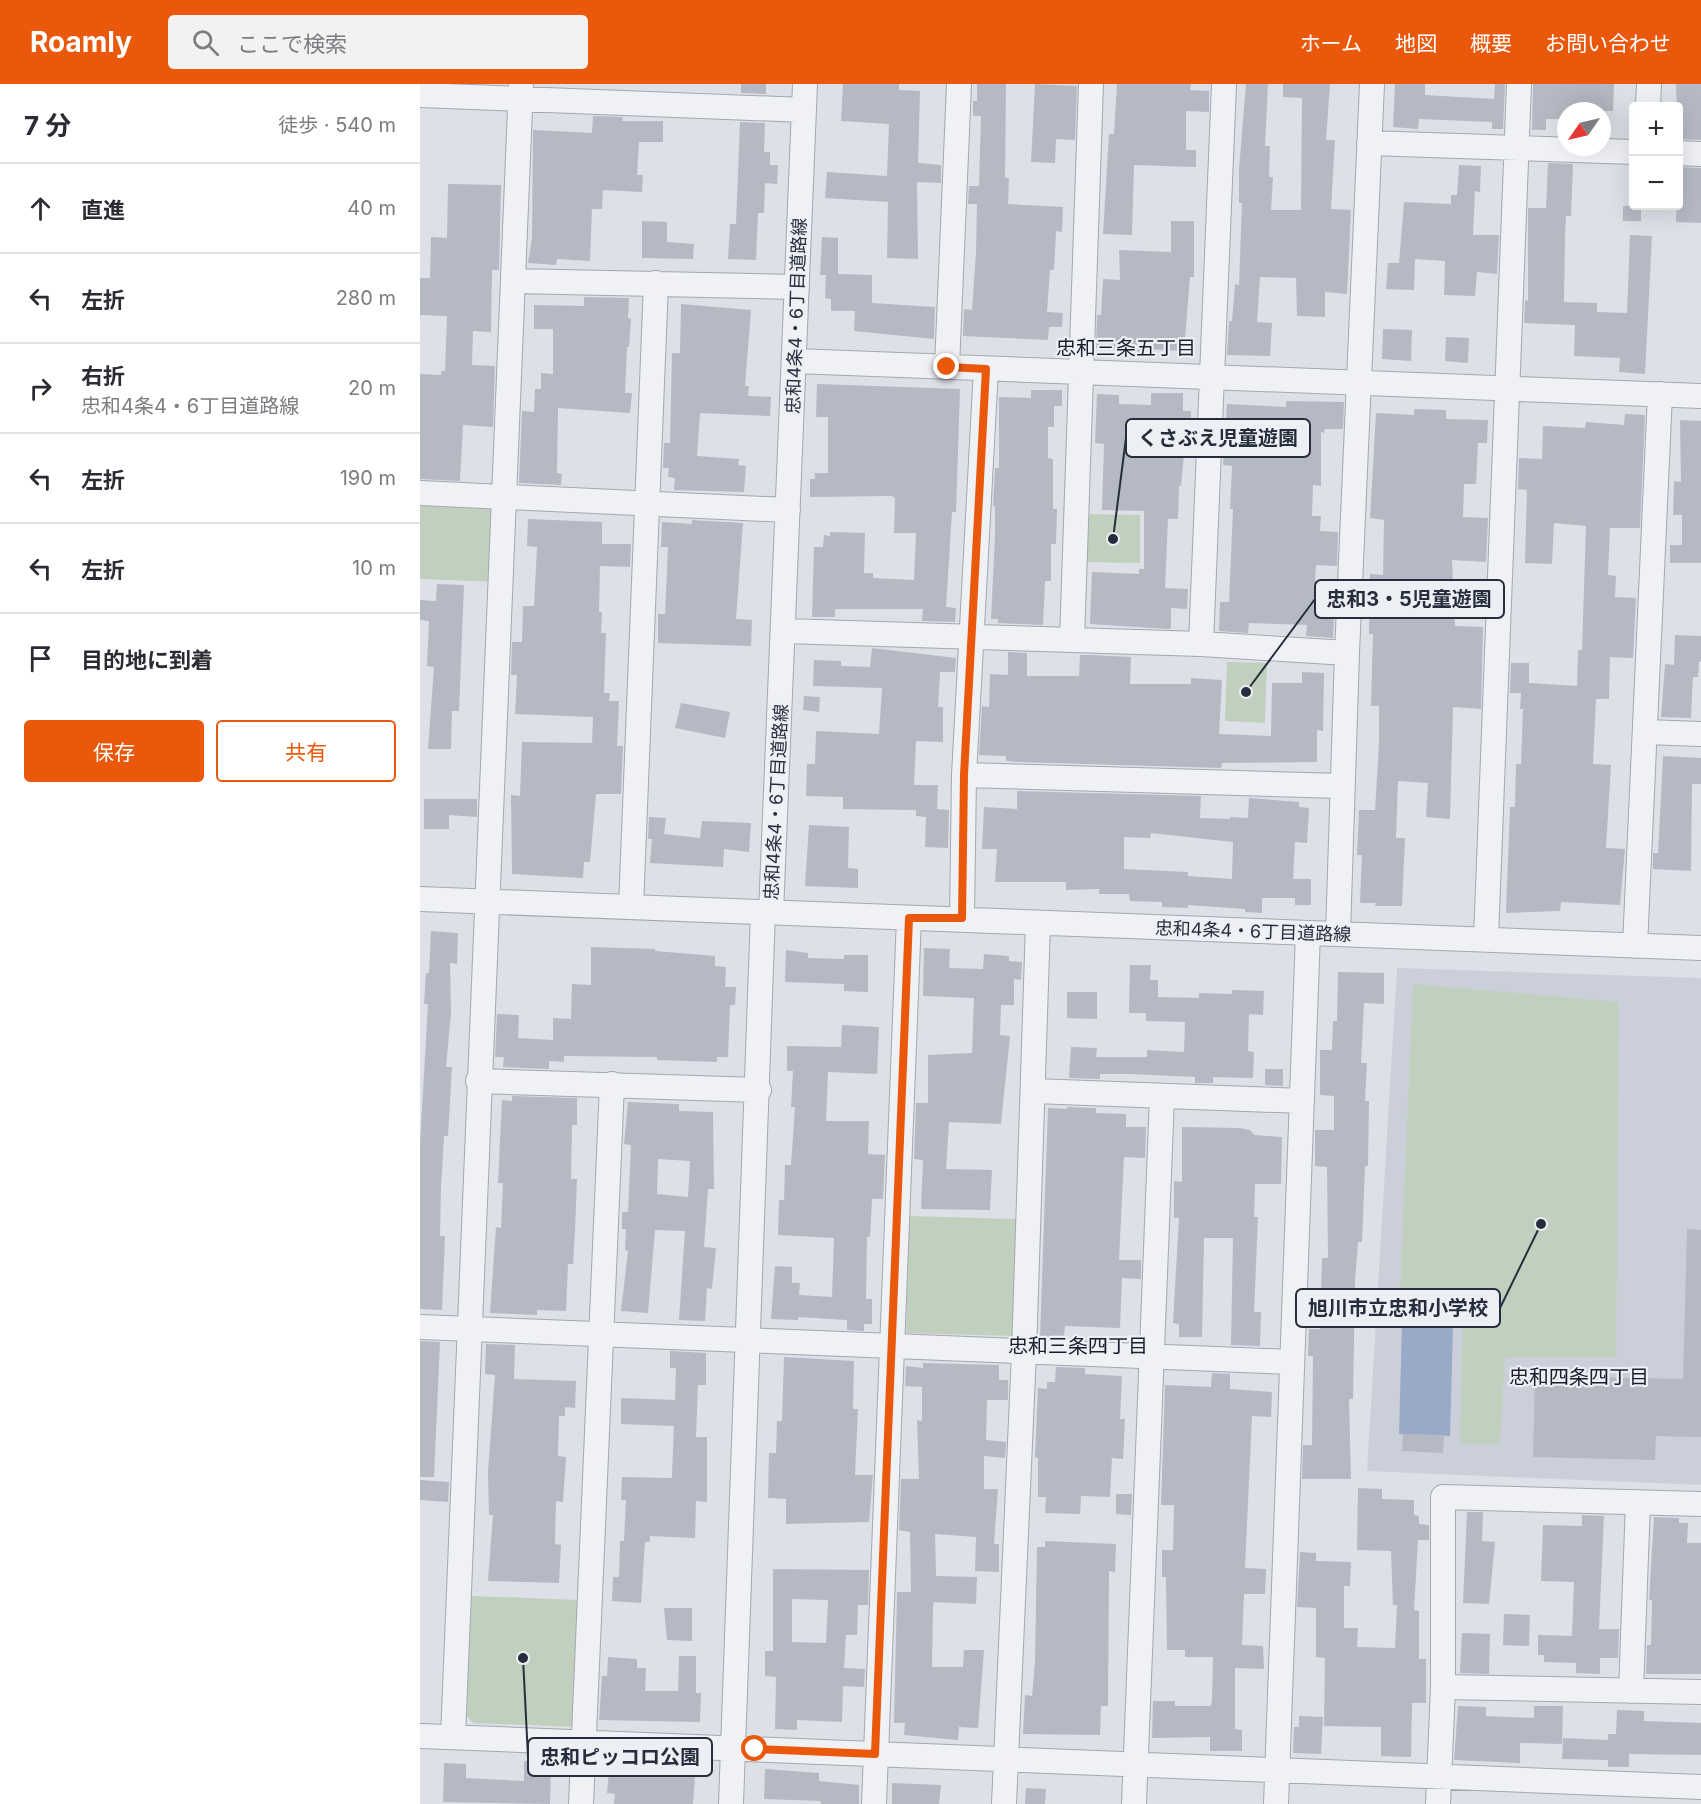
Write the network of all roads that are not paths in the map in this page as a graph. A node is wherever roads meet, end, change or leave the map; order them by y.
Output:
1 (805, 84) edge
2 (959, 84) edge
3 (1091, 84) edge
4 (1224, 84) edge
5 (1372, 84) edge
6 (1519, 84) edge
7 (1649, 84) edge
8 (521, 91) edge
9 (663, 94) edge
10 (420, 95) edge
11 (1648, 102) edge
12 (804, 110) junction
13 (1369, 143) junction
14 (1517, 148) junction
15 (1629, 152) edge
16 (1683, 153) edge
17 (1701, 154) edge
18 (513, 281) junction
19 (656, 283) junction
20 (797, 286) junction
21 (795, 361) junction
22 (947, 367) junction
23 (986, 369) junction
24 (1080, 372) junction
25 (1213, 377) junction
26 (1358, 383) junction
27 (1506, 389) junction
28 (1660, 394) junction
29 (1701, 396) edge
30 (420, 492) edge
31 (504, 496) junction
32 (646, 504) junction
33 (788, 510) junction
34 (784, 631) junction
35 (973, 638) junction
36 (1072, 640) junction
37 (1201, 644) junction
38 (1347, 653) junction
39 (1646, 732) junction
40 (1701, 734) edge
41 (964, 775) junction
42 (1342, 786) junction
43 (420, 899) edge
44 (487, 902) junction
45 (631, 907) junction
46 (767, 913) junction
47 (909, 918) junction
48 (962, 918) junction
49 (1038, 923) junction
50 (1308, 933) junction
51 (1338, 934) junction
52 (1486, 939) junction
53 (1635, 946) junction
54 (1701, 948) edge
55 (478, 1081) junction
56 (612, 1084) junction
57 (759, 1090) junction
58 (1034, 1091) junction
59 (1162, 1097) junction
60 (1302, 1101) junction
61 (420, 1327) edge
62 (471, 1328) junction
63 (600, 1334) junction
64 (749, 1340) junction
65 (893, 1346) junction
66 (1023, 1352) junction
67 (1153, 1358) junction
68 (1292, 1362) junction
69 (1638, 1502) junction
70 (1701, 1504) edge
71 (1443, 1687) junction
72 (1631, 1691) junction
73 (1701, 1692) edge
74 (420, 1736) edge
75 (453, 1737) junction
76 (585, 1743) junction
77 (733, 1748) junction
78 (875, 1754) junction
79 (1005, 1761) junction
80 (1136, 1766) junction
81 (1277, 1771) junction
82 (1439, 1778) junction
83 (1701, 1787) edge
84 (1591, 1794) edge
85 (581, 1804) edge
86 (731, 1804) edge
87 (873, 1804) edge
88 (1004, 1804) edge
89 (1134, 1804) edge
90 (1276, 1804) edge
91 (1438, 1804) edge

1 - 12 street, 忠和4条4・6丁目道路線
2 - 22 street
3 - 24 street
4 - 25 street
5 - 13 street
6 - 14 street
7 - 11 street
8 - 9 street
8 - 10 street
8 - 18 street
9 - 12 street
12 - 20 street, 忠和4条4・6丁目道路線
13 - 14 street
13 - 26 street
14 - 15 street
14 - 27 street
16 - 17 street
18 - 19 street
18 - 31 street
19 - 20 street
19 - 32 street
20 - 21 street, 忠和4条4・6丁目道路線
21 - 22 street
21 - 33 street, 忠和4条4・6丁目道路線
22 - 23 street
23 - 24 street
23 - 35 street
24 - 25 street
24 - 36 street
25 - 26 street
25 - 37 street
26 - 27 street
26 - 38 street
27 - 28 street
27 - 52 street
28 - 29 street
28 - 39 street
30 - 31 street
31 - 32 street
31 - 44 street
32 - 33 street
32 - 45 street
33 - 34 street, 忠和4条4・6丁目道路線
34 - 35 street
34 - 46 street, 忠和4条4・6丁目道路線
35 - 36 street
35 - 41 street
36 - 37 street
37 - 38 street
38 - 42 street
39 - 40 street
39 - 53 street
41 - 42 street
41 - 48 street
42 - 51 street
43 - 44 street
44 - 45 street
44 - 55 street
45 - 46 street
46 - 47 street, 忠和4条4・6丁目道路線
46 - 57 street
47 - 48 street, 忠和4条4・6丁目道路線
47 - 65 street
48 - 49 street, 忠和4条4・6丁目道路線
49 - 50 street, 忠和4条4・6丁目道路線
49 - 58 street
50 - 51 street, 忠和4条4・6丁目道路線
50 - 60 street
51 - 52 street, 忠和4条4・6丁目道路線
52 - 53 street, 忠和4条4・6丁目道路線
53 - 54 street, 忠和4条4・6丁目道路線
55 - 56 street
55 - 62 street
56 - 57 street
56 - 63 street
57 - 64 street
58 - 59 street
58 - 66 street
59 - 60 street
59 - 67 street
60 - 68 street
61 - 62 street
62 - 63 street
62 - 75 street
63 - 64 street
63 - 76 street
64 - 65 street
64 - 77 street
65 - 66 street
65 - 78 street
66 - 67 street
66 - 79 street
67 - 68 street
67 - 80 street
68 - 81 street
69 - 70 street
69 - 71 street
69 - 72 street
71 - 72 street
71 - 82 street
72 - 73 street
74 - 75 street
75 - 76 street
76 - 77 street
76 - 85 street
77 - 78 street
77 - 86 street
78 - 79 street
78 - 87 street
79 - 80 street
79 - 88 street
80 - 81 street
80 - 89 street
81 - 82 street
81 - 90 street
82 - 84 street
82 - 91 street
83 - 84 street

